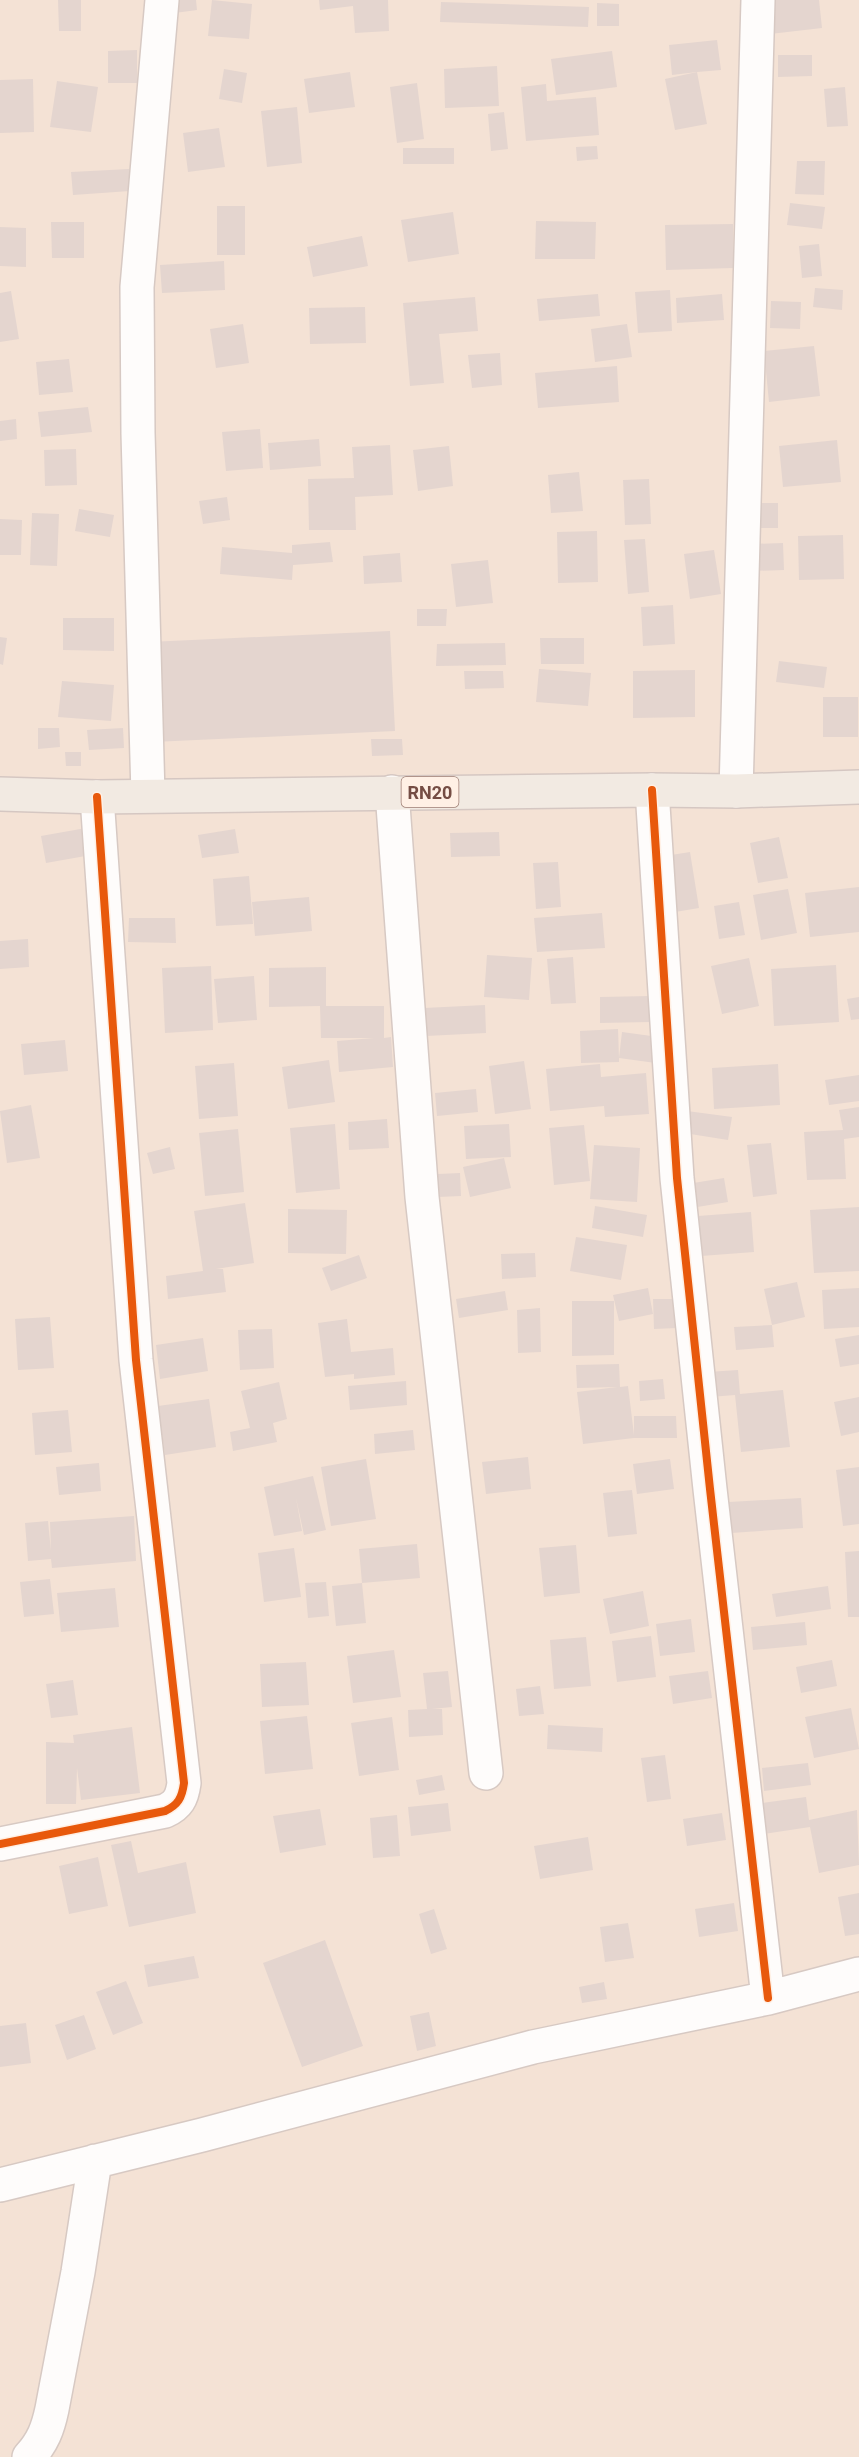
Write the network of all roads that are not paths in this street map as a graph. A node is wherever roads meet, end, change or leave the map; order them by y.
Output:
1 (162, 0) edge
2 (758, 0) edge
3 (859, 787) edge
4 (652, 790) junction
5 (392, 792) junction
6 (736, 792) junction
7 (0, 794) edge
8 (148, 795) junction
9 (97, 797) junction
10 (486, 1773) dead end
11 (0, 1844) edge
12 (859, 1974) edge
13 (768, 1998) junction
14 (95, 2161) junction
15 (0, 2185) edge
16 (29, 2457) edge

1 - 8 street
2 - 6 street
3 - 6 main road, RN20
4 - 5 main road, RN20
4 - 6 main road, RN20
4 - 13 street
5 - 8 main road, RN20
5 - 10 street
7 - 9 main road, RN20
8 - 9 main road, RN20
9 - 11 street
12 - 13 street
13 - 14 street
14 - 15 street
14 - 16 street

